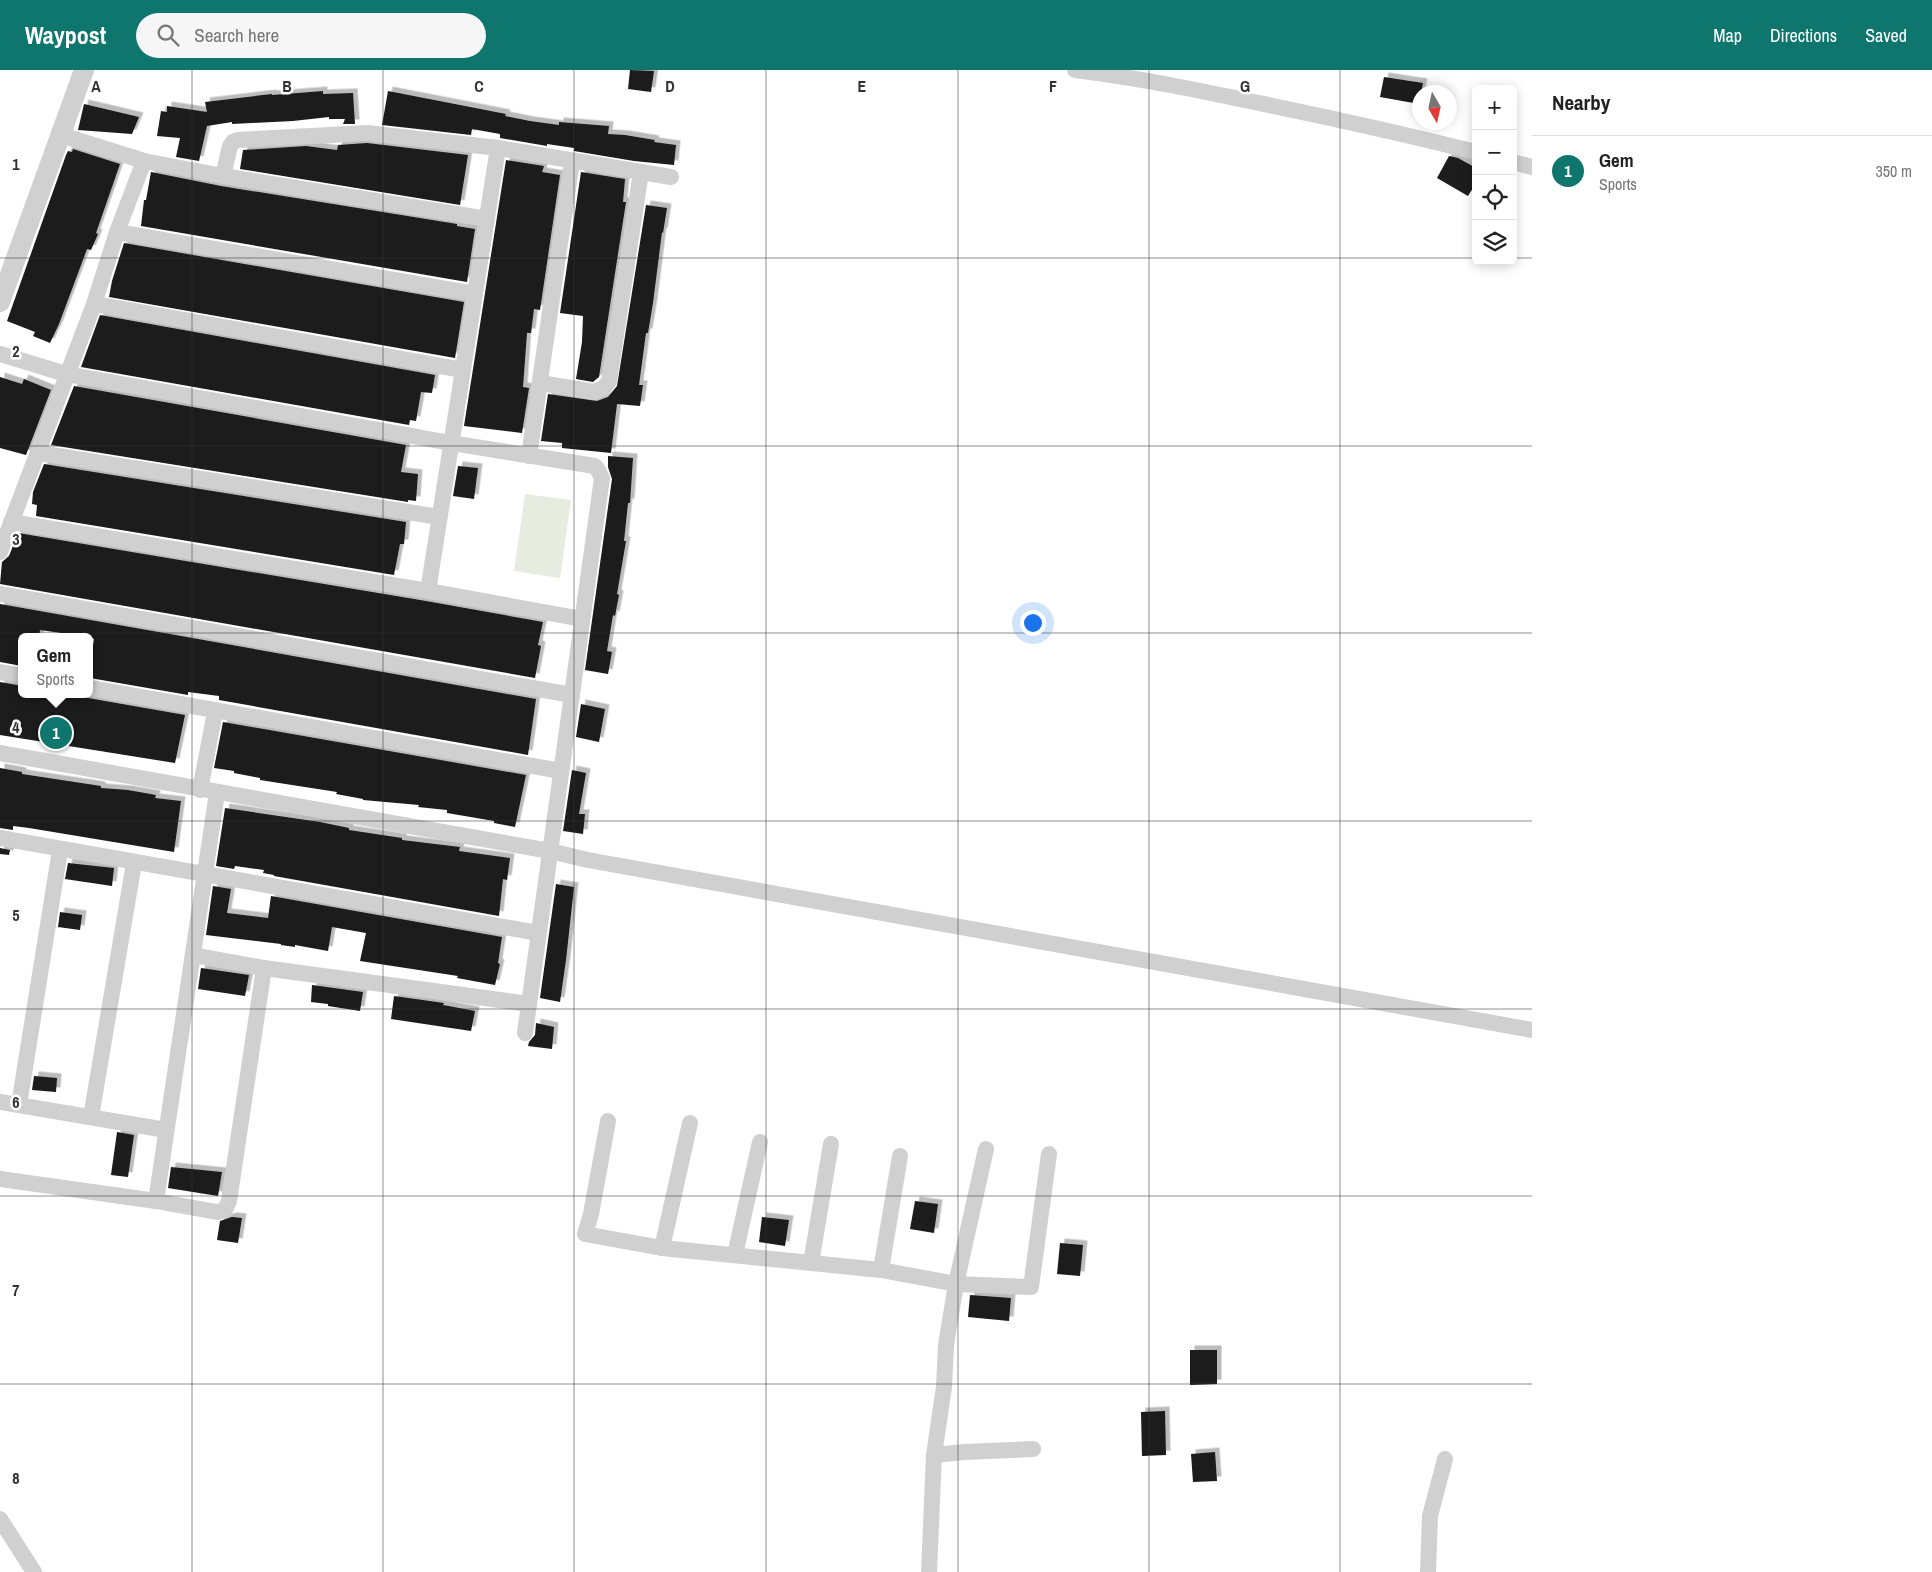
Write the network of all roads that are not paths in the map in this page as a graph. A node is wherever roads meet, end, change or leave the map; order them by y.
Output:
1 (84, 70) edge
2 (1075, 70) edge
3 (60, 135) junction
4 (498, 148) junction
5 (1472, 151) edge
6 (144, 160) junction
7 (572, 160) junction
8 (1517, 163) edge
9 (1532, 167) edge
10 (642, 172) junction
11 (223, 176) junction
12 (671, 177) dead end
13 (487, 219) junction
14 (117, 232) junction
15 (475, 294) junction
16 (0, 302) edge
17 (94, 304) junction
18 (0, 354) edge
19 (463, 370) junction
20 (66, 374) junction
21 (541, 383) junction
22 (451, 443) junction
23 (39, 453) junction
24 (529, 456) junction
25 (439, 517) junction
26 (11, 522) junction
27 (0, 552) edge
28 (428, 591) junction
29 (0, 594) edge
30 (582, 619) junction
31 (0, 672) edge
32 (18, 675) edge
33 (93, 689) edge
34 (572, 695) junction
35 (215, 712) junction
36 (0, 753) edge
37 (561, 771) junction
38 (200, 790) junction
39 (217, 793) junction
40 (0, 838) edge
41 (60, 850) junction
42 (550, 851) junction
43 (134, 862) junction
44 (204, 874) junction
45 (538, 933) junction
46 (192, 955) junction
47 (264, 968) junction
48 (529, 1004) junction
49 (1532, 1030) edge
50 (525, 1033) dead end
51 (0, 1102) edge
52 (19, 1106) junction
53 (91, 1117) junction
54 (608, 1121) dead end
55 (690, 1123) dead end
56 (166, 1130) junction
57 (760, 1142) dead end
58 (831, 1144) dead end
59 (986, 1149) dead end
60 (1049, 1154) dead end
61 (900, 1156) dead end
62 (0, 1179) edge
63 (156, 1201) junction
64 (662, 1248) junction
65 (735, 1254) junction
66 (812, 1263) junction
67 (881, 1270) junction
68 (956, 1284) junction
69 (1033, 1449) dead end
70 (934, 1455) junction
71 (1445, 1459) dead end
72 (0, 1519) edge
73 (34, 1572) edge
74 (930, 1572) edge
75 (1428, 1572) edge

1 - 3 street
2 - 5 street
3 - 6 street
3 - 16 street
4 - 7 street
4 - 11 street
4 - 13 street
6 - 11 street
6 - 14 street
7 - 10 street
7 - 21 street
8 - 9 street
10 - 12 street
10 - 21 street
11 - 13 street
13 - 15 street
14 - 15 street
14 - 17 street
15 - 19 street
17 - 19 street
17 - 20 street
18 - 20 street
19 - 22 street
20 - 22 street
20 - 23 street
21 - 24 street
22 - 24 street
22 - 25 street
23 - 25 street
23 - 26 street
24 - 30 street
25 - 28 street
26 - 27 street
26 - 28 street
28 - 30 street
29 - 34 street
30 - 34 street
31 - 32 street
33 - 35 street
34 - 37 street
35 - 37 street
35 - 38 street
36 - 38 street
37 - 42 street
38 - 39 street
39 - 42 street
39 - 44 street
40 - 41 street
41 - 43 street
41 - 52 street
42 - 45 street
42 - 49 street
43 - 44 street
43 - 53 street
44 - 45 street
44 - 46 street
45 - 48 street
46 - 47 street
46 - 56 street
47 - 48 street
47 - 63 street
48 - 50 street
51 - 52 street
52 - 53 street
53 - 56 street
54 - 64 street
55 - 64 street
56 - 63 street
57 - 65 street
58 - 66 street
59 - 68 street
60 - 68 street
61 - 67 street
62 - 63 street
64 - 65 street
65 - 66 street
66 - 67 street
67 - 68 street
68 - 70 street
69 - 70 street
70 - 74 street
71 - 75 street
72 - 73 street

